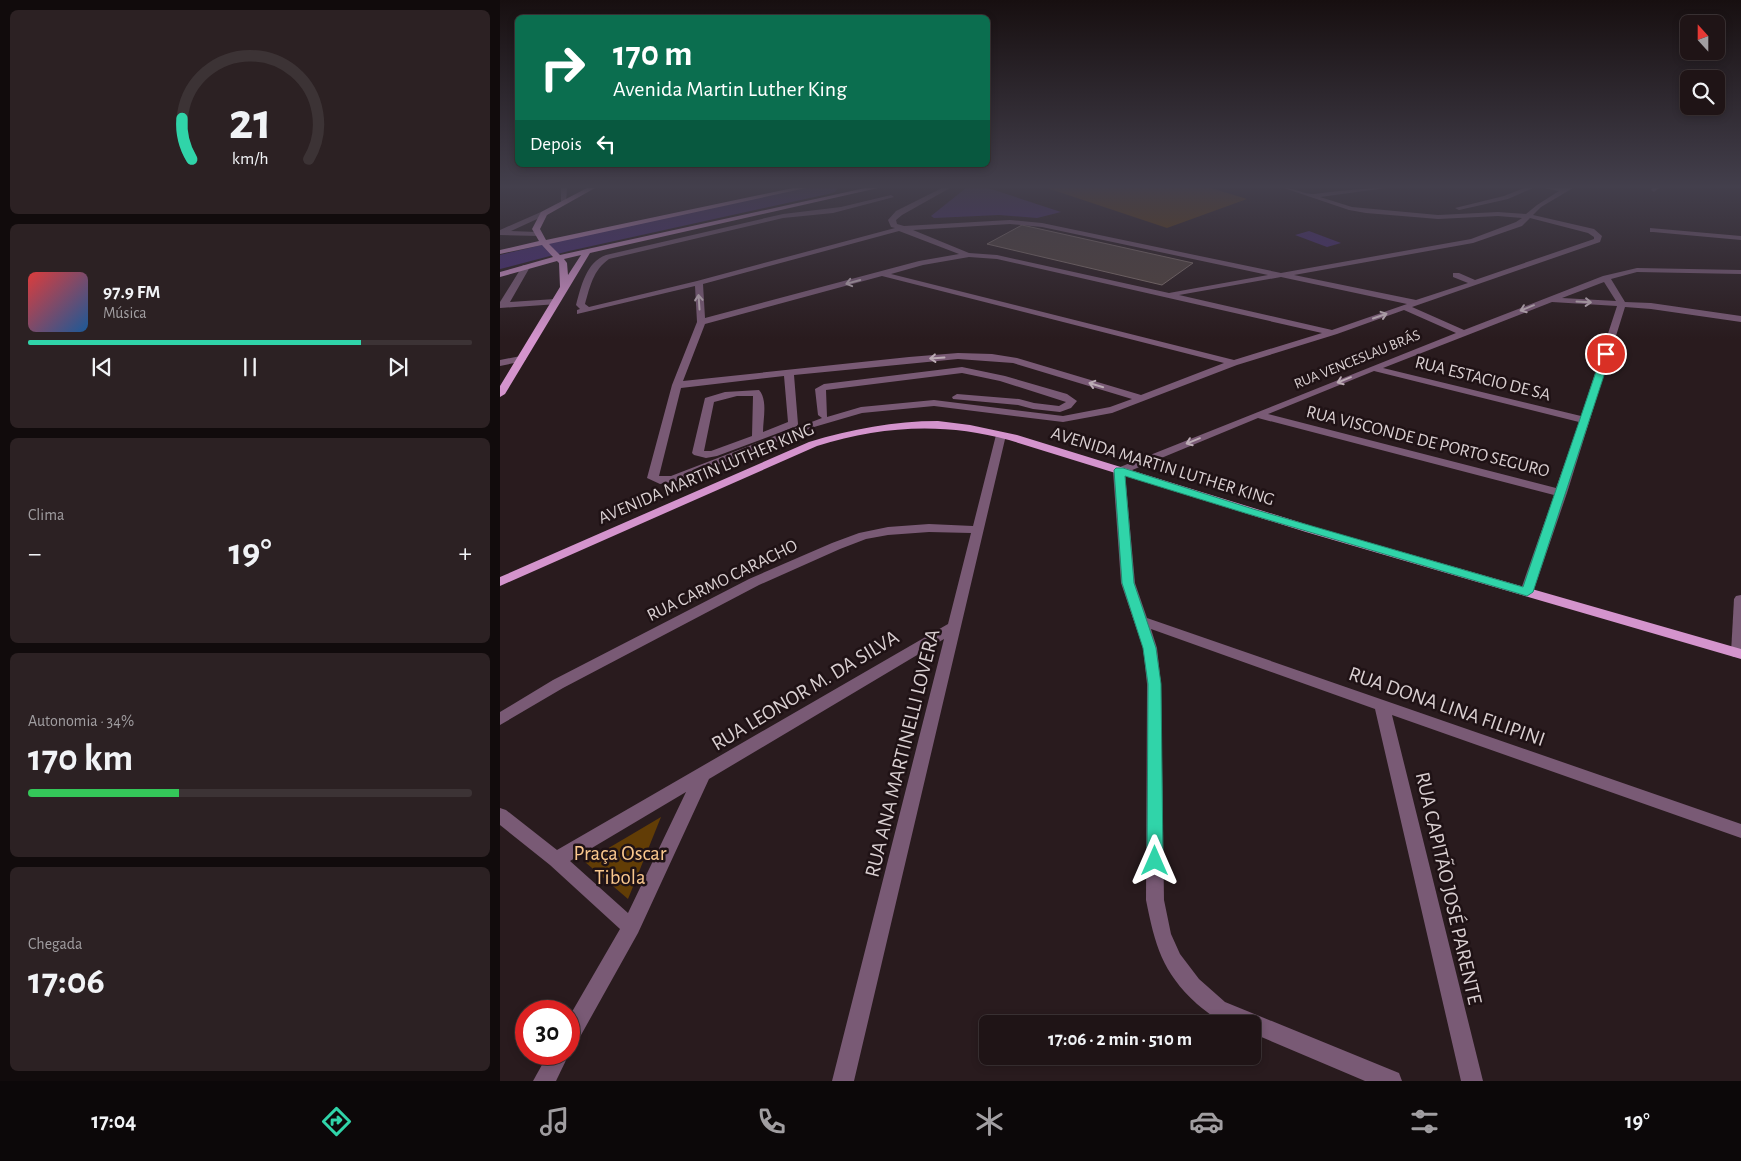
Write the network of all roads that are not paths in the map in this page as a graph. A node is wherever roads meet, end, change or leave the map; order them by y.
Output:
1 (541, 238) edge
2 (567, 238) edge
3 (646, 238) edge
4 (686, 238) edge
5 (864, 238) edge
6 (923, 238) edge
7 (1106, 238) edge
8 (1480, 238) edge
9 (1597, 238) edge
10 (545, 243) junction
11 (500, 244) edge
12 (513, 249) junction
13 (500, 252) edge
14 (587, 252) junction
15 (969, 256) junction
16 (560, 258) junction
17 (526, 267) junction
18 (1741, 272) edge
19 (883, 274) junction
20 (500, 275) edge
21 (1281, 275) junction
22 (1456, 275) dead end
23 (1606, 278) junction
24 (1476, 282) junction
25 (699, 283) junction
26 (564, 287) junction
27 (1166, 295) junction
28 (1547, 300) junction
29 (555, 302) junction
30 (1416, 303) junction
31 (1622, 304) junction
32 (502, 305) edge
33 (1404, 308) junction
34 (1741, 319) edge
35 (701, 322) junction
36 (1334, 332) junction
37 (1464, 333) junction
38 (521, 359) junction
39 (500, 362) edge
40 (1234, 362) junction
41 (1373, 368) junction
42 (789, 373) junction
43 (677, 385) junction
44 (500, 394) edge
45 (1143, 399) junction
46 (823, 415) junction
47 (1258, 416) junction
48 (1585, 420) junction
49 (793, 424) junction
50 (1001, 435) junction
51 (757, 438) junction
52 (1120, 470) junction
53 (1560, 493) junction
54 (978, 530) junction
55 (500, 582) edge
56 (1527, 592) junction
57 (1741, 599) edge
58 (1139, 620) junction
59 (955, 626) junction
60 (1739, 654) edge
61 (1382, 705) junction
62 (500, 719) edge
63 (702, 775) junction
64 (500, 815) edge
65 (1741, 831) edge
66 (556, 860) junction
67 (631, 927) junction
68 (580, 1017) edge
69 (553, 1065) edge
70 (544, 1081) edge
71 (843, 1081) edge
72 (1391, 1081) edge
73 (1472, 1081) edge

1 - 10 main road
2 - 10 main road
3 - 14 main road
4 - 25 street
5 - 25 street
6 - 15 street
7 - 21 street
8 - 21 street
9 - 24 street
10 - 12 main road
10 - 16 main road
11 - 12 main road
12 - 13 main road
14 - 16 main road
14 - 26 main road
15 - 19 street
15 - 27 street
16 - 17 main road
16 - 26 main road
17 - 20 main road
17 - 32 street
18 - 23 street, RUA VENCESLAU BRÁS
19 -> 35 street
19 - 40 street
21 - 27 street
21 - 30 street
22 - 24 street
23 - 28 street, RUA VENCESLAU BRÁS
23 - 31 street
24 - 30 street
35 -> 25 street
26 - 29 main road
27 - 36 street
28 -> 31 street
28 -> 37 street, RUA VENCESLAU BRÁS
29 - 32 street
29 - 38 main road
30 - 33 street
31 - 34 street
31 - 48 street
36 -> 33 street
33 - 37 street
35 - 43 street
36 - 40 street
37 - 41 street, RUA VENCESLAU BRÁS
38 - 39 street
38 - 44 main road
40 - 45 street
41 -> 47 street, RUA VENCESLAU BRÁS
41 - 48 street, RUA ESTACIO DE SA
42 - 43 street
45 -> 42 street
42 - 49 street
43 - 45 street
46 - 46 street
46 - 49 street
47 -> 52 street, RUA VENCESLAU BRÁS
47 - 53 street, RUA VISCONDE DE PORTO SEGURO
48 - 53 street
49 - 51 street
50 - 52 main road, AVENIDA MARTIN LUTHER KING
50 - 54 street, RUA ANA MARTINELLI LOVERA
50 - 55 main road, AVENIDA MARTIN LUTHER KING
51 - 51 street
52 - 56 main road, AVENIDA MARTIN LUTHER KING
52 - 58 street
53 - 56 street
54 - 59 street, RUA ANA MARTINELLI LOVERA
54 - 62 street, RUA CARMO CARACHO
56 - 60 main road, AVENIDA MARTIN LUTHER KING
57 - 60 street
58 - 61 street, RUA DONA LINA FILIPINI
58 - 72 street
59 - 63 street, RUA LEONOR M. DA SILVA
59 - 71 street, RUA ANA MARTINELLI LOVERA
61 - 65 street, RUA DONA LINA FILIPINI
61 - 73 street, RUA CAPITÃO JOSÉ PARENTE
63 - 66 street
63 - 67 street
64 - 66 street
66 - 67 street
67 - 68 street
69 - 70 street

